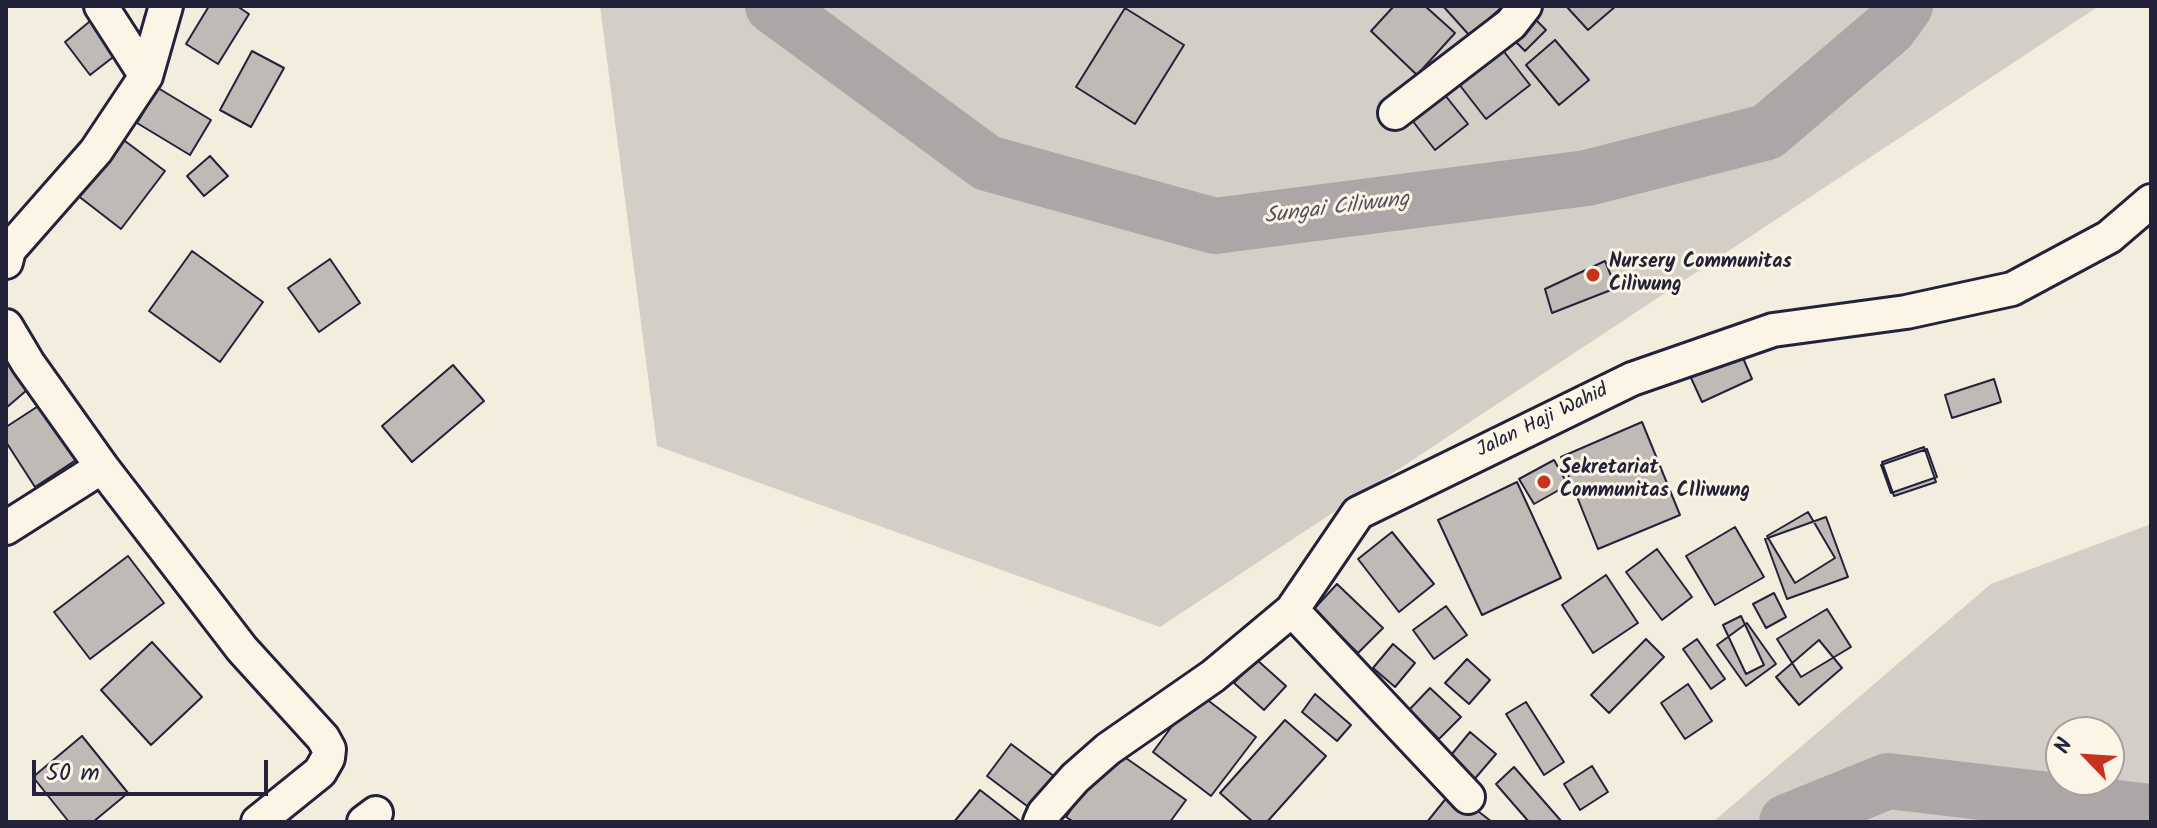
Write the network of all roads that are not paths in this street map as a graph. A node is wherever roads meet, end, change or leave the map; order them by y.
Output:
1 (101, 6) edge
2 (166, 6) edge
3 (1525, 6) edge
4 (146, 76) junction
5 (1395, 113) dead end
6 (2151, 201) edge
7 (6, 262) edge
8 (6, 326) edge
9 (102, 467) junction
10 (6, 528) edge
11 (1292, 610) junction
12 (1468, 797) dead end
13 (258, 822) edge
14 (1040, 822) edge

1 - 4 street
2 - 4 street
3 - 5 street
4 - 7 street
6 - 11 street, Jalan Haji Wahid
8 - 9 street
9 - 10 street
9 - 13 street
11 - 12 street
11 - 14 street, Jalan Haji Wahid

